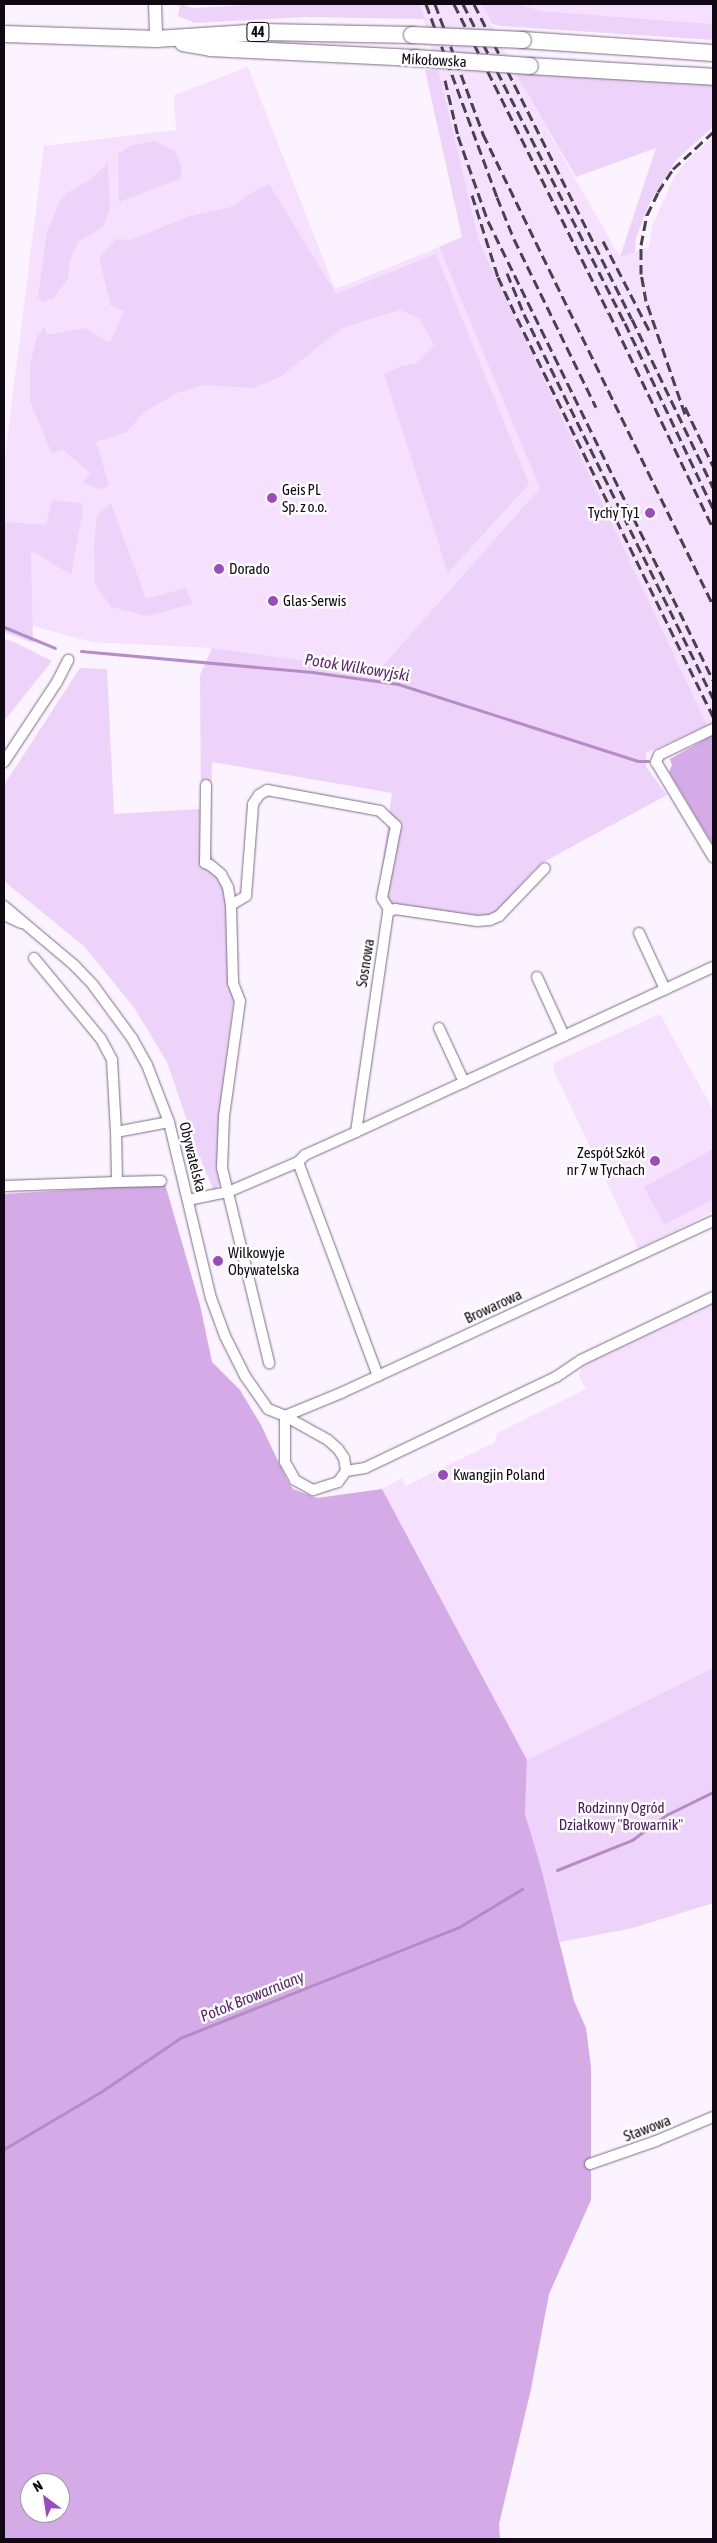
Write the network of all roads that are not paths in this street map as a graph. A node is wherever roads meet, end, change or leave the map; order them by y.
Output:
1 (155, 4) edge
2 (4, 34) edge
3 (156, 39) junction
4 (713, 53) edge
5 (713, 77) edge
6 (68, 660) dead end
7 (713, 729) edge
8 (4, 762) edge
9 (206, 785) dead end
10 (713, 857) edge
11 (545, 868) dead end
12 (231, 905) junction
13 (4, 906) edge
14 (390, 910) junction
15 (4, 915) edge
16 (29, 926) junction
17 (639, 933) dead end
18 (34, 958) dead end
19 (713, 967) edge
20 (537, 977) dead end
21 (665, 989) junction
22 (440, 1028) dead end
23 (564, 1036) junction
24 (464, 1082) junction
25 (169, 1122) junction
26 (116, 1132) junction
27 (356, 1132) junction
28 (298, 1162) junction
29 (161, 1181) dead end
30 (117, 1182) junction
31 (4, 1186) edge
32 (228, 1192) junction
33 (188, 1200) junction
34 (713, 1221) edge
35 (713, 1297) edge
36 (269, 1363) dead end
37 (378, 1376) junction
38 (285, 1416) junction
39 (346, 1471) junction
40 (713, 2117) edge
41 (590, 2164) dead end

1 - 3 street
2 - 3 main road, Mikołowska / 44
3 - 4 main road, Mikołowska / 44, bridge
3 - 5 main road, Mikołowska / 44, bridge
6 - 8 street
7 - 10 street
9 - 12 street
11 - 14 street
12 - 14 street
12 - 32 street, Obywatelska
13 - 16 street, Obywatelska
14 - 27 street, Sosnowa
15 - 16 street, Obywatelska
16 - 25 street, Obywatelska
17 - 21 street
18 - 26 street
19 - 21 street
20 - 23 street
21 - 23 street
22 - 24 street
23 - 24 street
24 - 27 street
25 - 26 street
25 - 33 street, Obywatelska
26 - 30 street
27 - 28 street
28 - 32 street
28 - 37 street
29 - 30 street
30 - 31 street
32 - 33 street
32 - 36 street, Obywatelska
33 - 38 street, Obywatelska
34 - 37 street, Browarowa
35 - 39 street
37 - 38 street, Browarowa
38 - 39 street, Obywatelska
38 - 39 street
40 - 41 street, Stawowa

